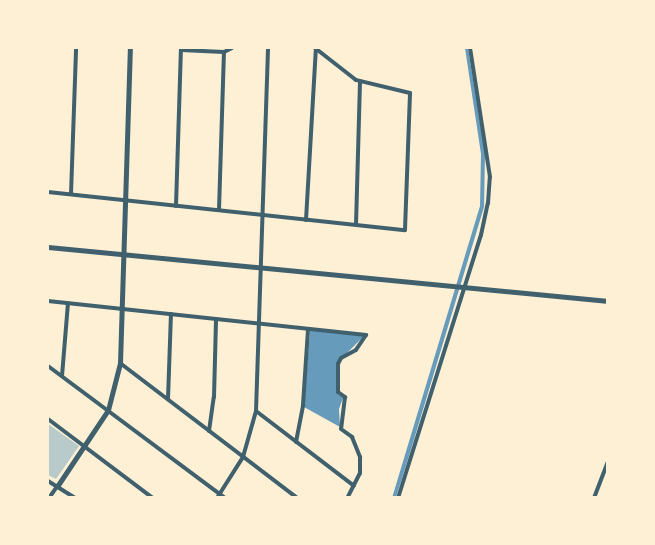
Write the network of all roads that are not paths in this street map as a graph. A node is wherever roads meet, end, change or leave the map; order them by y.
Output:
1 (76, 48) edge
2 (130, 48) edge
3 (232, 48) edge
4 (268, 48) edge
5 (315, 48) edge
6 (470, 48) edge
7 (181, 49) edge
8 (224, 52) junction
9 (360, 81) junction
10 (48, 192) edge
11 (71, 194) junction
12 (125, 200) junction
13 (176, 206) junction
14 (219, 210) junction
15 (263, 215) junction
16 (306, 220) junction
17 (356, 225) junction
18 (48, 247) edge
19 (124, 254) junction
20 (262, 270) junction
21 (48, 300) edge
22 (608, 301) edge
23 (68, 303) junction
24 (122, 308) junction
25 (171, 314) junction
26 (216, 319) junction
27 (260, 323) junction
28 (308, 329) junction
29 (120, 363) junction
30 (48, 366) edge
31 (62, 376) junction
32 (168, 399) junction
33 (108, 410) junction
34 (256, 412) junction
35 (48, 419) edge
36 (209, 431) junction
37 (296, 442) junction
38 (86, 446) junction
39 (243, 457) junction
40 (608, 462) edge
41 (48, 481) edge
42 (58, 485) junction
43 (354, 486) junction
44 (218, 496) edge
45 (49, 498) edge
46 (75, 498) edge
47 (153, 498) edge
48 (225, 498) edge
49 (297, 498) edge
50 (347, 498) edge
51 (398, 498) edge
52 (594, 498) edge

1 - 11 street
2 - 12 street
3 - 8 street
4 - 15 street
5 - 9 street
5 - 16 street
6 - 51 street
7 - 8 street
7 - 13 street
8 - 14 street
9 - 17 street
9 - 17 street
10 - 11 street
11 - 12 street
12 - 13 street
12 - 19 street
13 - 14 street
14 - 15 street
15 - 16 street
15 - 20 street
16 - 17 street
18 - 19 street
19 - 20 street
19 - 24 street
20 - 22 street
20 - 27 street
21 - 23 street
23 - 24 street
23 - 31 street
24 - 25 street
24 - 29 street
25 - 26 street
25 - 32 street
26 - 27 street
26 - 36 street
27 - 28 street
27 - 34 street
28 - 37 street
28 - 43 street
29 - 32 street
29 - 33 street
30 - 31 street
31 - 33 street
32 - 36 street
33 - 38 street
33 - 44 street
34 - 37 street
34 - 39 street
35 - 38 street
36 - 39 street
37 - 43 street
38 - 42 street
38 - 47 street
39 - 44 street
39 - 49 street
40 - 52 street
41 - 42 street
42 - 45 street
42 - 46 street
43 - 50 street
44 - 48 street

